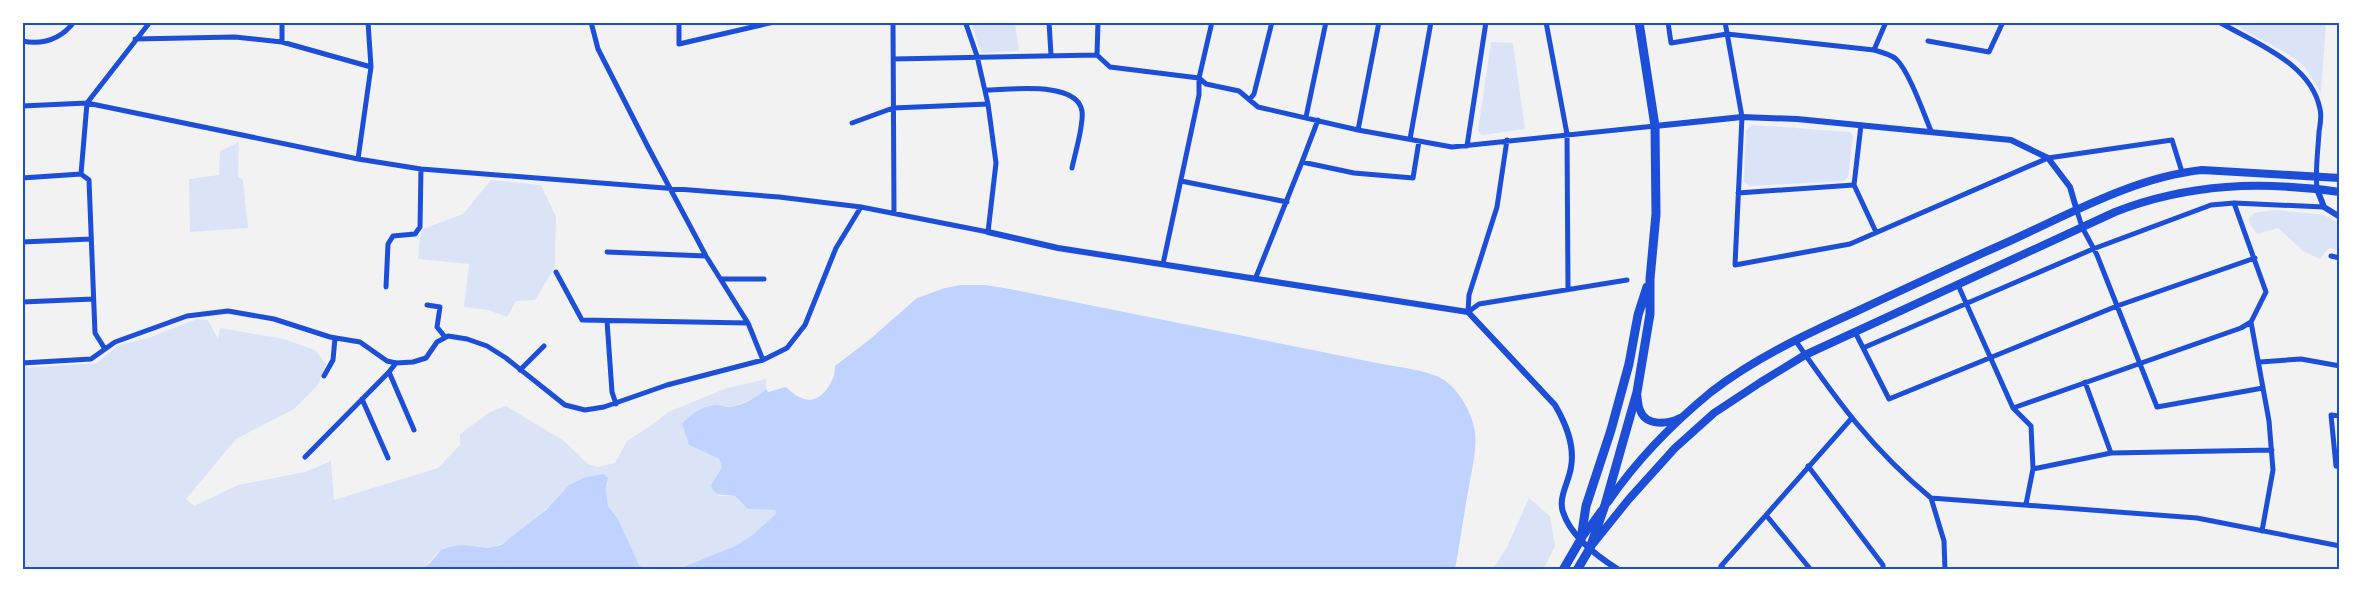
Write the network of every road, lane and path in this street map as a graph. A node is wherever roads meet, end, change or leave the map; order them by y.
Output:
1 (74, 22) edge
2 (150, 22) edge
3 (282, 22) edge
4 (368, 22) edge
5 (591, 22) edge
6 (679, 22) edge
7 (774, 22) edge
8 (893, 22) edge
9 (964, 22) edge
10 (1049, 22) edge
11 (1098, 22) edge
12 (1212, 22) edge
13 (1272, 22) edge
14 (1326, 22) edge
15 (1379, 22) edge
16 (1431, 22) edge
17 (1486, 22) edge
18 (1546, 22) edge
19 (1639, 22) edge
20 (1668, 22) edge
21 (1725, 22) edge
22 (1886, 22) edge
23 (2003, 22) edge
24 (2219, 22) edge
25 (752, 25) edge
26 (1727, 34) junction
27 (135, 39) junction
28 (22, 41) edge
29 (1928, 41) dead end
30 (282, 42) junction
31 (1874, 50) junction
32 (1051, 55) junction
33 (1097, 55) junction
34 (978, 56) junction
35 (893, 59) junction
36 (371, 67) junction
37 (1199, 78) junction
38 (985, 90) junction
39 (1250, 99) junction
40 (87, 103) junction
41 (988, 104) junction
42 (22, 106) edge
43 (894, 108) junction
44 (1306, 117) junction
45 (1742, 117) junction
46 (1318, 120) junction
47 (852, 123) dead end
48 (1861, 125) junction
49 (1654, 126) junction
50 (1358, 130) junction
51 (1931, 131) junction
52 (1567, 134) junction
53 (1410, 139) junction
54 (1507, 140) junction
55 (1419, 141) junction
56 (1467, 146) junction
57 (2048, 158) junction
58 (358, 159) junction
59 (1302, 162) junction
60 (1072, 168) dead end
61 (421, 169) junction
62 (2182, 172) junction
63 (81, 174) junction
64 (2316, 175) junction
65 (22, 178) edge
66 (2340, 178) edge
67 (1181, 181) junction
68 (1854, 184) junction
69 (669, 188) junction
70 (2317, 189) junction
71 (2340, 192) edge
72 (1738, 193) junction
73 (1287, 202) junction
74 (2234, 203) junction
75 (861, 207) junction
76 (2324, 207) junction
77 (2077, 211) junction
78 (894, 212) junction
79 (2340, 217) edge
80 (2082, 227) junction
81 (988, 232) junction
82 (1876, 232) junction
83 (91, 239) junction
84 (22, 242) edge
85 (2093, 249) junction
86 (607, 252) dead end
87 (706, 256) junction
88 (2331, 256) dead end
89 (2255, 258) junction
90 (2340, 258) edge
91 (1163, 264) junction
92 (556, 272) dead end
93 (1256, 277) junction
94 (721, 279) junction
95 (764, 279) dead end
96 (1650, 279) junction
97 (1627, 280) dead end
98 (1958, 285) junction
99 (386, 287) dead end
100 (1568, 288) junction
101 (93, 298) junction
102 (22, 302) edge
103 (1966, 302) junction
104 (427, 305) dead end
105 (2117, 306) junction
106 (1468, 312) junction
107 (607, 321) junction
108 (2251, 322) junction
109 (748, 323) junction
110 (1855, 332) junction
111 (445, 337) junction
112 (335, 338) junction
113 (1795, 340) junction
114 (544, 346) dead end
115 (1863, 348) junction
116 (105, 349) junction
117 (1805, 355) junction
118 (1991, 359) junction
119 (762, 360) junction
120 (22, 362) edge
121 (2140, 362) junction
122 (2260, 362) junction
123 (396, 363) junction
124 (2340, 366) edge
125 (520, 370) junction
126 (389, 372) junction
127 (324, 376) dead end
128 (2085, 382) junction
129 (2263, 388) junction
130 (1636, 392) junction
131 (362, 399) junction
132 (616, 404) junction
133 (2013, 408) junction
134 (1687, 414) junction
135 (2340, 416) edge
136 (1851, 419) junction
137 (414, 430) dead end
138 (2272, 450) junction
139 (2111, 453) junction
140 (305, 457) dead end
141 (388, 458) dead end
142 (1808, 466) junction
143 (2340, 467) edge
144 (2034, 469) junction
145 (1931, 498) junction
146 (2026, 504) junction
147 (1605, 505) junction
148 (1766, 515) junction
149 (2262, 531) junction
150 (1581, 539) junction
151 (2340, 546) edge
152 (1590, 548) junction
153 (1563, 570) edge
154 (1578, 570) edge
155 (1619, 570) edge
156 (1725, 570) edge
157 (1811, 570) edge
158 (1882, 570) edge
159 (1945, 570) edge

1 - 28 street
2 - 27 street
3 - 30 street
4 - 36 street
5 - 69 street
6 - 25 street
7 - 25 street
8 - 35 street
9 - 34 street
10 - 32 street
11 - 33 street
12 - 37 street
13 - 39 street
14 - 44 street
15 - 50 street
16 - 53 street
17 - 56 street
18 - 52 street
19 - 49 highway
20 - 26 street
21 - 26 street
22 - 31 street
23 - 29 street
24 - 64 street
26 - 31 street
26 - 45 street
27 - 30 street
27 - 40 street
30 - 36 street
31 - 51 street
32 - 33 street
32 - 34 street
33 - 37 street
34 - 35 street
34 - 38 street
35 - 43 street
36 - 58 street
37 - 39 street
37 - 67 street
38 - 41 street
38 - 60 street
39 - 44 street
40 - 42 street
40 - 58 street
40 - 63 street
41 - 43 street
41 - 81 street
43 - 47 street
43 - 78 street
44 - 46 street
45 - 48 street
45 - 49 street
45 - 72 street
46 - 50 street
46 - 59 street
48 - 51 street
48 - 68 street
49 - 52 street
49 - 96 highway
50 - 53 street
51 - 57 street
52 - 54 street
52 - 100 street
53 - 55 street
54 - 56 street
54 - 106 street
55 - 56 street
55 - 59 street
57 - 62 street
57 - 77 street
57 - 82 street
58 - 61 street
59 - 73 street
61 - 69 street
61 - 99 street
62 - 64 main road
62 - 77 main road
63 - 65 street
63 - 83 street
64 - 66 main road
64 - 70 street
67 - 73 street
67 - 91 street
68 - 72 street
68 - 82 street
69 - 75 street
69 - 87 street
70 - 71 main road
70 - 76 street
70 - 80 main road
72 - 82 street
73 - 93 street
74 - 76 street
74 - 85 street
74 - 89 street
75 - 78 street
75 - 119 street
76 - 79 street
77 - 80 street
77 - 113 main road
78 - 81 street
80 - 85 street
80 - 98 main road
81 - 91 street
83 - 84 street
83 - 101 street
85 - 103 street
85 - 105 street
86 - 87 street
87 - 94 street
88 - 90 street
89 - 105 street
89 - 108 street
91 - 93 street
92 - 107 street
93 - 106 street
94 - 95 street
94 - 109 street
96 - 130 highway
96 - 150 highway
97 - 100 street
98 - 103 street
98 - 110 main road
100 - 106 street
101 - 102 street
101 - 116 street
103 - 115 street
103 - 118 street
104 - 111 street
105 - 118 street
105 - 121 street
106 - 150 street
107 - 109 street
107 - 132 street
108 - 121 street
108 - 122 street
109 - 119 street
110 - 115 street
110 - 117 main road
111 - 123 street
111 - 125 street
112 - 116 street
112 - 123 street
112 - 127 street
113 - 117 street
113 - 134 main road
114 - 125 street
115 - 118 street
116 - 120 street
117 - 136 street
117 - 152 main road
118 - 133 street
119 - 132 street
121 - 128 street
121 - 129 street
122 - 124 street
122 - 129 street
123 - 126 street
125 - 132 street
126 - 131 street
126 - 137 street
128 - 133 street
128 - 139 street
129 - 138 street
130 - 134 main road
130 - 147 highway
131 - 140 street
131 - 141 street
133 - 144 street
134 - 147 main road
135 - 143 street
136 - 142 street
136 - 145 street
138 - 139 street
138 - 149 street
139 - 144 street
142 - 148 street
142 - 158 street
144 - 146 street
145 - 146 street
145 - 159 street
146 - 149 street
147 - 150 main road
147 - 152 highway
148 - 156 street
148 - 157 street
149 - 151 street
150 - 152 street
150 - 153 highway
152 - 154 highway
152 - 155 street

